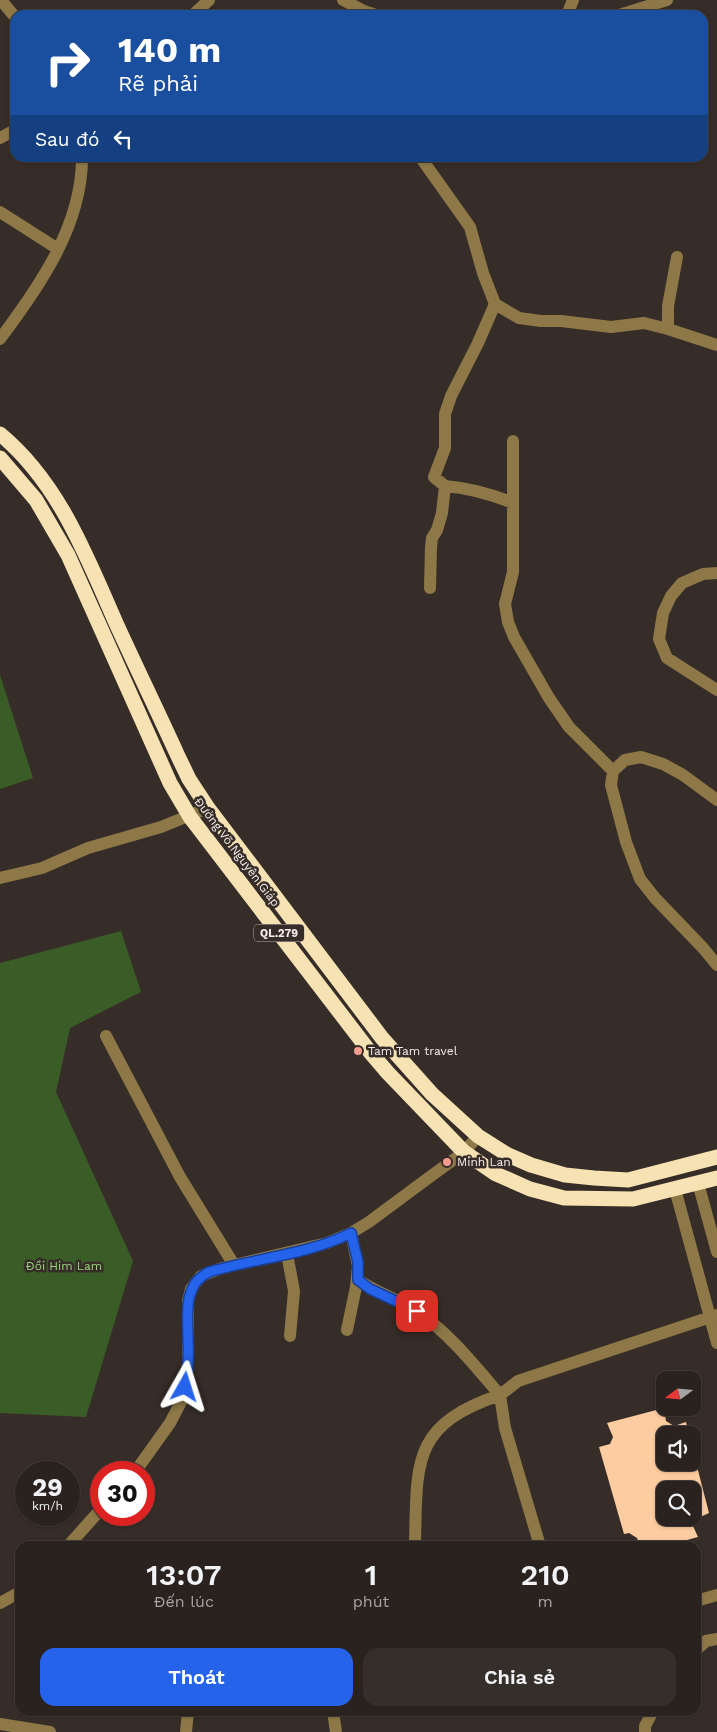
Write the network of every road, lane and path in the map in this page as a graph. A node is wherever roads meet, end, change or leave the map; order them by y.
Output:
1 (210, 0) edge
2 (343, 0) edge
3 (667, 0) edge
4 (199, 10) edge
5 (362, 10) edge
6 (634, 10) edge
7 (82, 162) edge
8 (424, 162) edge
9 (0, 212) edge
10 (58, 249) junction
11 (677, 258) dead end
12 (495, 304) junction
13 (668, 329) junction
14 (0, 340) edge
15 (717, 345) edge
16 (0, 434) edge
17 (513, 441) dead end
18 (0, 458) edge
19 (445, 486) junction
20 (513, 503) junction
21 (717, 573) edge
22 (430, 588) dead end
23 (717, 690) edge
24 (613, 771) junction
25 (717, 800) edge
26 (208, 808) junction
27 (190, 817) junction
28 (0, 878) edge
29 (717, 965) edge
30 (106, 1036) dead end
31 (478, 1136) junction
32 (464, 1152) junction
33 (717, 1157) edge
34 (717, 1178) edge
35 (698, 1182) junction
36 (675, 1188) junction
37 (351, 1233) junction
38 (717, 1252) edge
39 (287, 1254) junction
40 (234, 1266) junction
41 (358, 1280) junction
42 (714, 1316) edge
43 (347, 1330) dead end
44 (290, 1336) dead end
45 (717, 1343) edge
46 (500, 1395) junction
47 (143, 1461) edge
48 (90, 1521) edge
49 (72, 1541) edge
50 (415, 1541) edge
51 (539, 1541) edge
52 (15, 1595) edge
53 (717, 1595) edge
54 (701, 1600) edge
55 (0, 1603) edge
56 (717, 1638) edge
57 (701, 1646) edge
58 (188, 1716) edge
59 (334, 1716) edge
60 (650, 1716) edge
61 (0, 1724) edge
62 (50, 1732) edge
63 (186, 1732) edge
64 (336, 1732) edge
65 (644, 1732) edge

1 - 4 street
2 - 5 street
3 - 6 street
7 - 10 street
8 - 12 street
9 - 10 street
10 - 14 street
11 - 13 street
12 - 13 street
12 - 19 street
13 - 15 street
16 - 26 highway, Đường Võ Nguyên Giáp / QL.279
17 - 20 street
18 - 27 highway, Đường Võ Nguyên Giáp / QL.279
19 - 20 street
19 - 22 street
20 - 24 street
21 - 23 street
24 - 25 street
24 - 29 street
26 - 27 street
26 - 31 highway, Đường Võ Nguyên Giáp / QL.279
27 - 28 street
27 - 32 highway, Đường Võ Nguyên Giáp / QL.279
30 - 40 street
31 - 32 street
31 - 33 highway, Đường Võ Nguyên Giáp / QL.279
32 - 36 highway, Đường Võ Nguyên Giáp / QL.279
32 - 37 street
34 - 35 highway, Đường Võ Nguyên Giáp / QL.279
35 - 36 highway, Đường Võ Nguyên Giáp / QL.279
35 - 38 street
36 - 42 street
37 - 39 street
37 - 41 street
39 - 40 street
39 - 44 street
40 - 47 street
41 - 43 street
41 - 46 street
42 - 45 street
42 - 46 street
46 - 50 street
46 - 51 street
48 - 49 street
52 - 55 street
53 - 54 street
56 - 57 street
58 - 63 street
59 - 64 street
60 - 65 street
61 - 62 street

